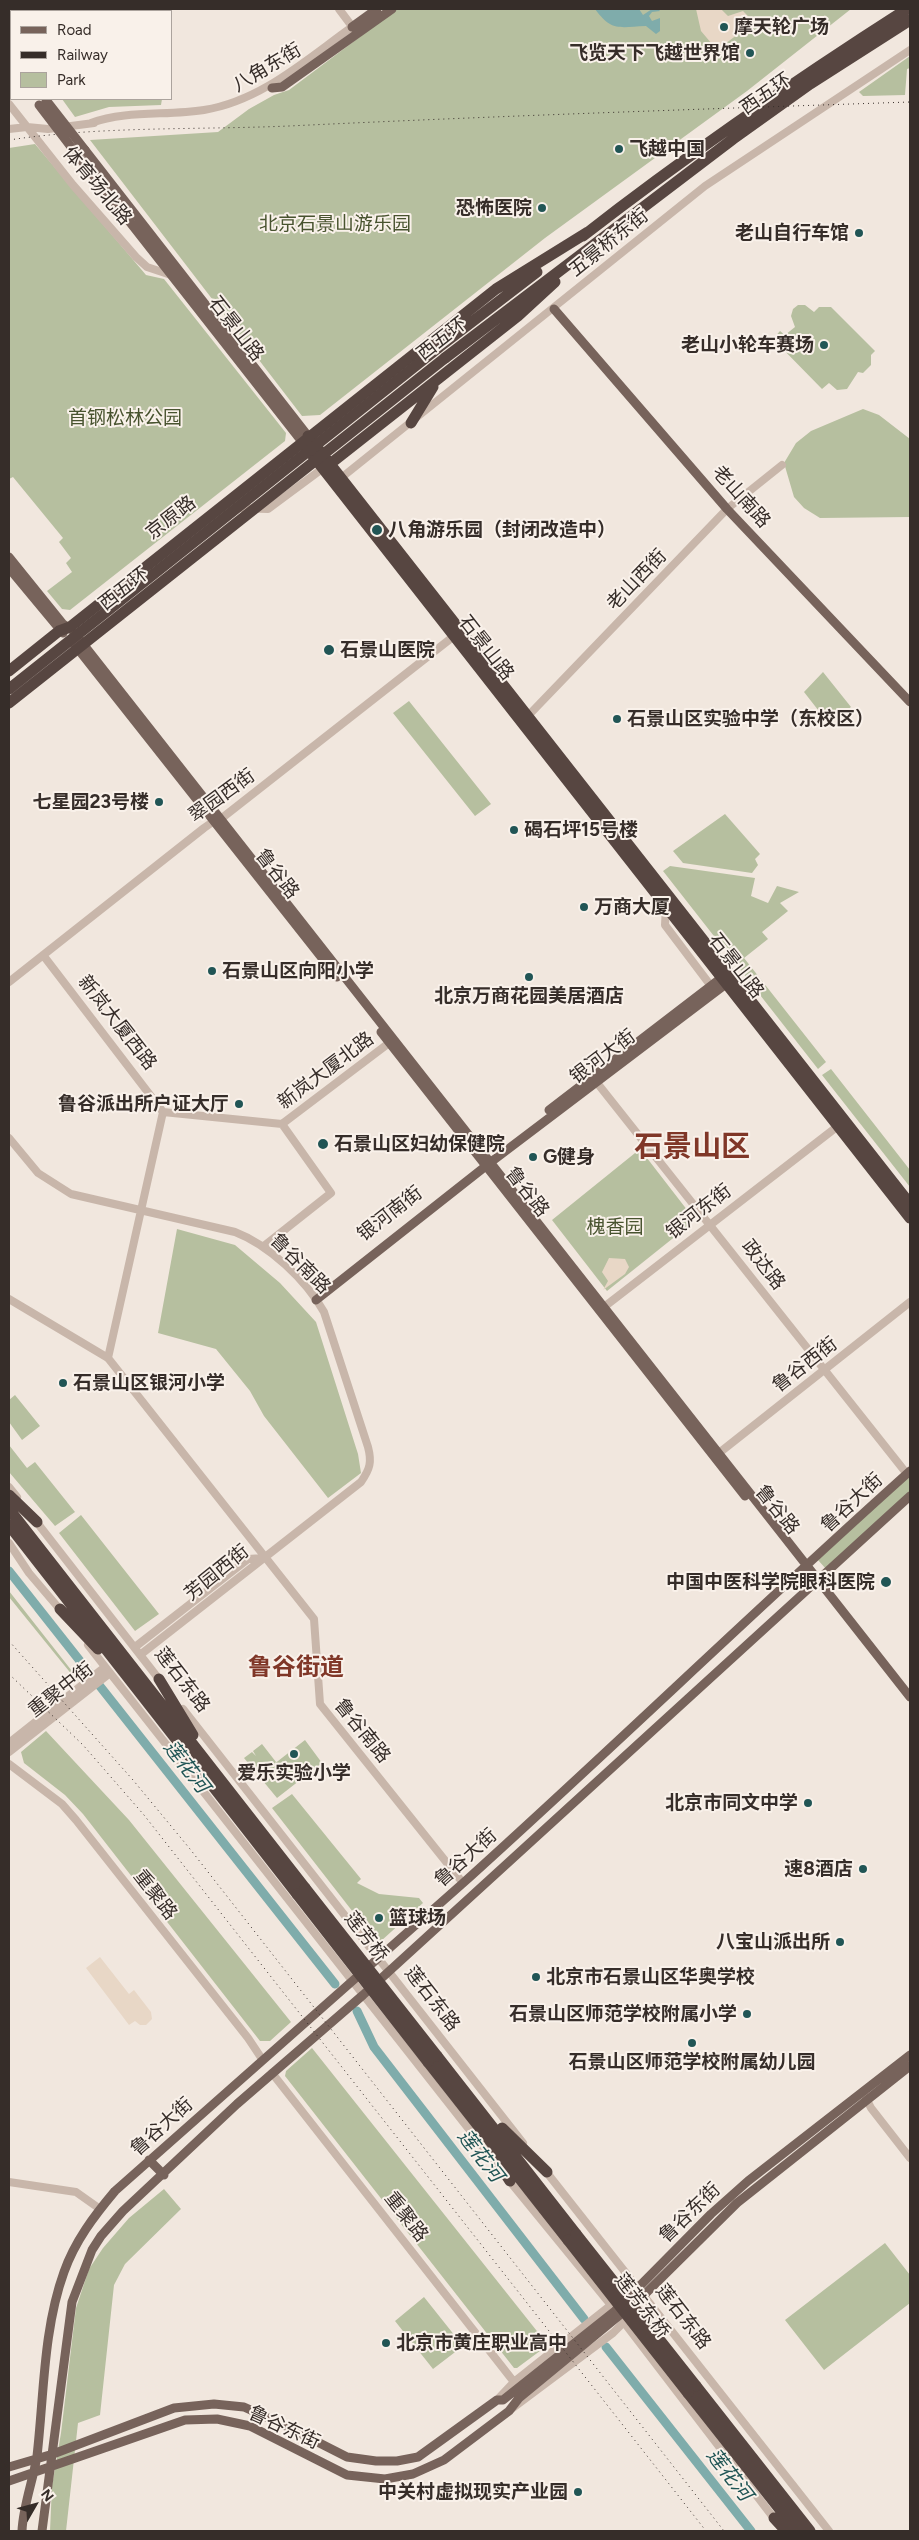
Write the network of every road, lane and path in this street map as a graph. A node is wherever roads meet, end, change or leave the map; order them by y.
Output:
1 (339, 9) edge
2 (377, 9) edge
3 (385, 9) edge
4 (392, 9) edge
5 (907, 9) edge
6 (910, 20) edge
7 (355, 30) junction
8 (910, 50) edge
9 (272, 88) joint
10 (41, 101) edge
11 (9, 104) edge
12 (91, 123) junction
13 (27, 127) junction
14 (9, 129) edge
15 (82, 153) junction
16 (588, 232) junction
17 (610, 232) junction
18 (171, 275) junction
19 (554, 309) junction
20 (437, 380) junction
21 (411, 423) junction
22 (304, 439) junction
23 (782, 465) dead end
24 (326, 466) junction
25 (341, 478) junction
26 (220, 508) junction
27 (727, 508) junction
28 (9, 557) edge
29 (9, 568) edge
30 (64, 627) junction
31 (454, 636) junction
32 (9, 671) edge
33 (9, 689) edge
34 (910, 702) edge
35 (9, 703) edge
36 (525, 719) junction
37 (218, 819) junction
38 (666, 906) junction
39 (43, 955) junction
40 (728, 978) junction
41 (9, 982) edge
42 (711, 986) junction
43 (389, 1043) junction
44 (595, 1080) junction
45 (163, 1112) junction
46 (282, 1124) junction
47 (838, 1126) junction
48 (9, 1138) edge
49 (487, 1162) junction
50 (910, 1204) edge
51 (139, 1211) junction
52 (910, 1218) edge
53 (709, 1224) junction
54 (264, 1246) junction
55 (315, 1298) junction
56 (9, 1299) edge
57 (910, 1302) edge
58 (604, 1307) junction
59 (108, 1358) junction
60 (824, 1370) junction
61 (719, 1453) junction
62 (908, 1473) edge
63 (9, 1487) edge
64 (9, 1495) edge
65 (910, 1496) edge
66 (9, 1509) edge
67 (37, 1522) junction
68 (9, 1525) edge
69 (9, 1543) edge
70 (265, 1558) junction
71 (805, 1568) junction
72 (816, 1582) junction
73 (60, 1609) junction
74 (134, 1647) junction
75 (140, 1655) junction
76 (105, 1672) junction
77 (159, 1679) junction
78 (87, 1686) junction
79 (142, 1695) junction
80 (910, 1697) edge
81 (910, 1706) edge
82 (9, 1743) edge
83 (9, 1752) edge
84 (9, 1764) edge
85 (222, 1781) junction
86 (463, 1883) junction
87 (301, 1891) junction
88 (351, 1925) junction
89 (325, 1946) junction
90 (378, 1959) junction
91 (388, 1971) junction
92 (353, 1982) junction
93 (363, 1995) junction
94 (415, 2006) junction
95 (321, 2010) junction
96 (330, 2023) junction
97 (388, 2028) junction
98 (910, 2055) edge
99 (262, 2059) junction
100 (910, 2066) edge
101 (272, 2073) junction
102 (863, 2092) junction
103 (466, 2100) junction
104 (866, 2101) junction
105 (910, 2158) edge
106 (150, 2160) junction
107 (547, 2172) junction
108 (164, 2175) junction
109 (510, 2181) junction
110 (9, 2182) edge
111 (100, 2208) junction
112 (638, 2287) junction
113 (644, 2296) junction
114 (617, 2313) junction
115 (514, 2382) junction
116 (692, 2390) junction
117 (497, 2400) junction
118 (53, 2454) junction
119 (36, 2459) junction
120 (9, 2467) edge
121 (48, 2469) junction
122 (32, 2474) junction
123 (9, 2481) edge
124 (774, 2518) joint
125 (22, 2531) edge
126 (42, 2531) edge
127 (784, 2531) edge
128 (797, 2531) edge
129 (810, 2531) edge
130 (829, 2531) edge

1 - 7 street
2 - 7 main road, 八角东街
3 - 7 main road, 八角东街
4 - 7 main road
5 - 16 highway, 西五环
6 - 17 highway, 西五环
7 - 9 main road, 八角东街
7 - 12 street, 八角东街
8 - 19 street, 五景桥东街
9 - 12 street, 八角东街
10 - 15 main road, 石景山路, bridge
11 - 13 street, 体育场北路
12 - 13 street, 八角东街
13 - 14 street, 八角东街
13 - 18 street, 体育场北路
15 - 18 main road, 石景山路
15 - 22 main road, 石景山路
16 - 22 highway
16 - 33 highway, 西五环, bridge
17 - 20 highway
17 - 35 highway, 西五环, bridge
18 - 22 main road, 石景山路
19 - 21 street, 五景桥东街
19 - 27 main road, 老山南路
20 - 21 highway
20 - 24 highway
21 - 25 street, 五景桥东街
22 - 24 highway, 石景山路
22 - 26 highway, 京原路
22 - 30 highway, 京原路
23 - 27 street, 老山西街
24 - 25 highway, 石景山路
24 - 26 street
24 - 31 highway, 石景山路
25 - 36 highway, 石景山路
26 - 30 highway, 京原路
27 - 34 main road, 老山南路
27 - 36 street, 老山西街
28 - 30 main road
29 - 30 main road
30 - 32 highway, 京原路
30 - 37 main road, 鲁谷路
31 - 36 highway, 石景山路
31 - 37 street, 翠园西街
36 - 38 highway, 石景山路
36 - 40 highway, 石景山路
37 - 39 street, 翠园西街
37 - 43 main road, 鲁谷路
37 - 49 main road, 鲁谷路
38 - 40 highway, 石景山路
38 - 42 street
39 - 41 street, 翠园西街
39 - 45 street, 新岚大厦西路
40 - 42 main road, 银河大街
40 - 44 main road, 银河大街
40 - 47 highway, 石景山路
40 - 50 highway, 石景山路
42 - 44 main road, 银河大街
43 - 46 street, 新岚大厦北路
43 - 49 main road, 鲁谷路
44 - 49 main road, 银河大街
44 - 53 street, 政达路
45 - 46 street, 新岚大厦北路
45 - 51 street
46 - 54 street
47 - 52 highway, 石景山路
47 - 53 street, 银河东街
48 - 51 street, 鲁谷南路
49 - 55 main road, 银河南街
49 - 58 main road, 鲁谷路
49 - 71 main road, 鲁谷路
51 - 54 street, 鲁谷南路
51 - 59 street
53 - 58 street, 银河东街
53 - 60 street, 政达路
54 - 55 street, 鲁谷南路
55 - 70 street, 鲁谷南路
56 - 59 street, 鲁谷南路
57 - 60 street, 鲁谷西街
58 - 61 main road, 鲁谷路
59 - 70 street, 鲁谷南路
60 - 61 street, 鲁谷西街
60 - 62 street, 政达路
61 - 71 main road, 鲁谷路
62 - 71 main road, 鲁谷大街
63 - 67 street, 莲石东路
64 - 67 highway
65 - 72 main road, 鲁谷大街
66 - 85 highway, 莲石东路
67 - 74 street, 莲石东路
68 - 79 highway
69 - 73 street
70 - 74 street, 芳园西街
70 - 75 street, 芳园西街
70 - 86 street, 鲁谷南路
71 - 72 main road, 鲁谷路
71 - 86 main road, 鲁谷大街
72 - 80 main road, 鲁谷路
72 - 81 main road, 鲁谷路
72 - 91 main road, 鲁谷大街
73 - 76 street
73 - 79 highway
74 - 75 street, 莲石东路
75 - 77 street, 莲石东路
76 - 78 street, 重聚中街
76 - 89 street
77 - 85 highway
77 - 88 street, 莲石东路
78 - 82 street, 重聚中街
78 - 83 street, 重聚中街
79 - 87 highway
84 - 99 street, 重聚路
85 - 87 highway, 莲石东路
86 - 90 main road, 鲁谷大街
87 - 103 highway, 莲芳桥, bridge
88 - 89 street
88 - 90 street, 莲石东路
89 - 92 street
90 - 91 street, 莲石东路
90 - 92 main road, 鲁谷大街
91 - 93 main road, 鲁谷大街
91 - 94 street, 莲石东路
92 - 93 street
92 - 95 main road, 鲁谷大街
93 - 96 main road, 鲁谷大街
93 - 97 street
94 - 97 street
94 - 107 street, 莲石东路
95 - 96 main road
95 - 99 main road, 鲁谷大街
96 - 101 main road, 鲁谷大街
97 - 109 street
98 - 102 main road, 鲁谷东街
99 - 106 main road, 鲁谷大街
100 - 104 main road, 鲁谷东街
101 - 108 main road, 鲁谷大街
101 - 115 street, 重聚路
102 - 104 street
102 - 112 main road, 鲁谷东街
103 - 107 highway
103 - 109 highway
103 - 116 highway, 莲芳东桥, bridge
104 - 105 street
104 - 113 main road, 鲁谷东街
106 - 108 main road
106 - 111 main road, 鲁谷大街
107 - 112 street, 莲石东路
108 - 118 main road, 鲁谷大街
109 - 114 street
110 - 111 street
111 - 119 main road, 鲁谷大街
112 - 113 street, 莲石东路
112 - 114 main road, 鲁谷东街
113 - 114 main road, 鲁谷东街
113 - 130 street, 莲石东路
114 - 115 street, 鲁谷东街
114 - 117 main road, 鲁谷东街
114 - 121 main road, 鲁谷东街
114 - 124 street
115 - 117 street, 鲁谷东街
116 - 128 highway
116 - 129 highway
117 - 118 main road, 鲁谷东街
118 - 119 main road, 鲁谷东街
118 - 121 main road, 鲁谷大街
119 - 120 main road, 鲁谷东街
119 - 122 main road, 鲁谷大街
121 - 122 main road, 鲁谷东街
121 - 126 main road, 鲁谷大街
122 - 123 main road, 鲁谷东街
122 - 125 main road, 鲁谷大街
124 - 127 highway

